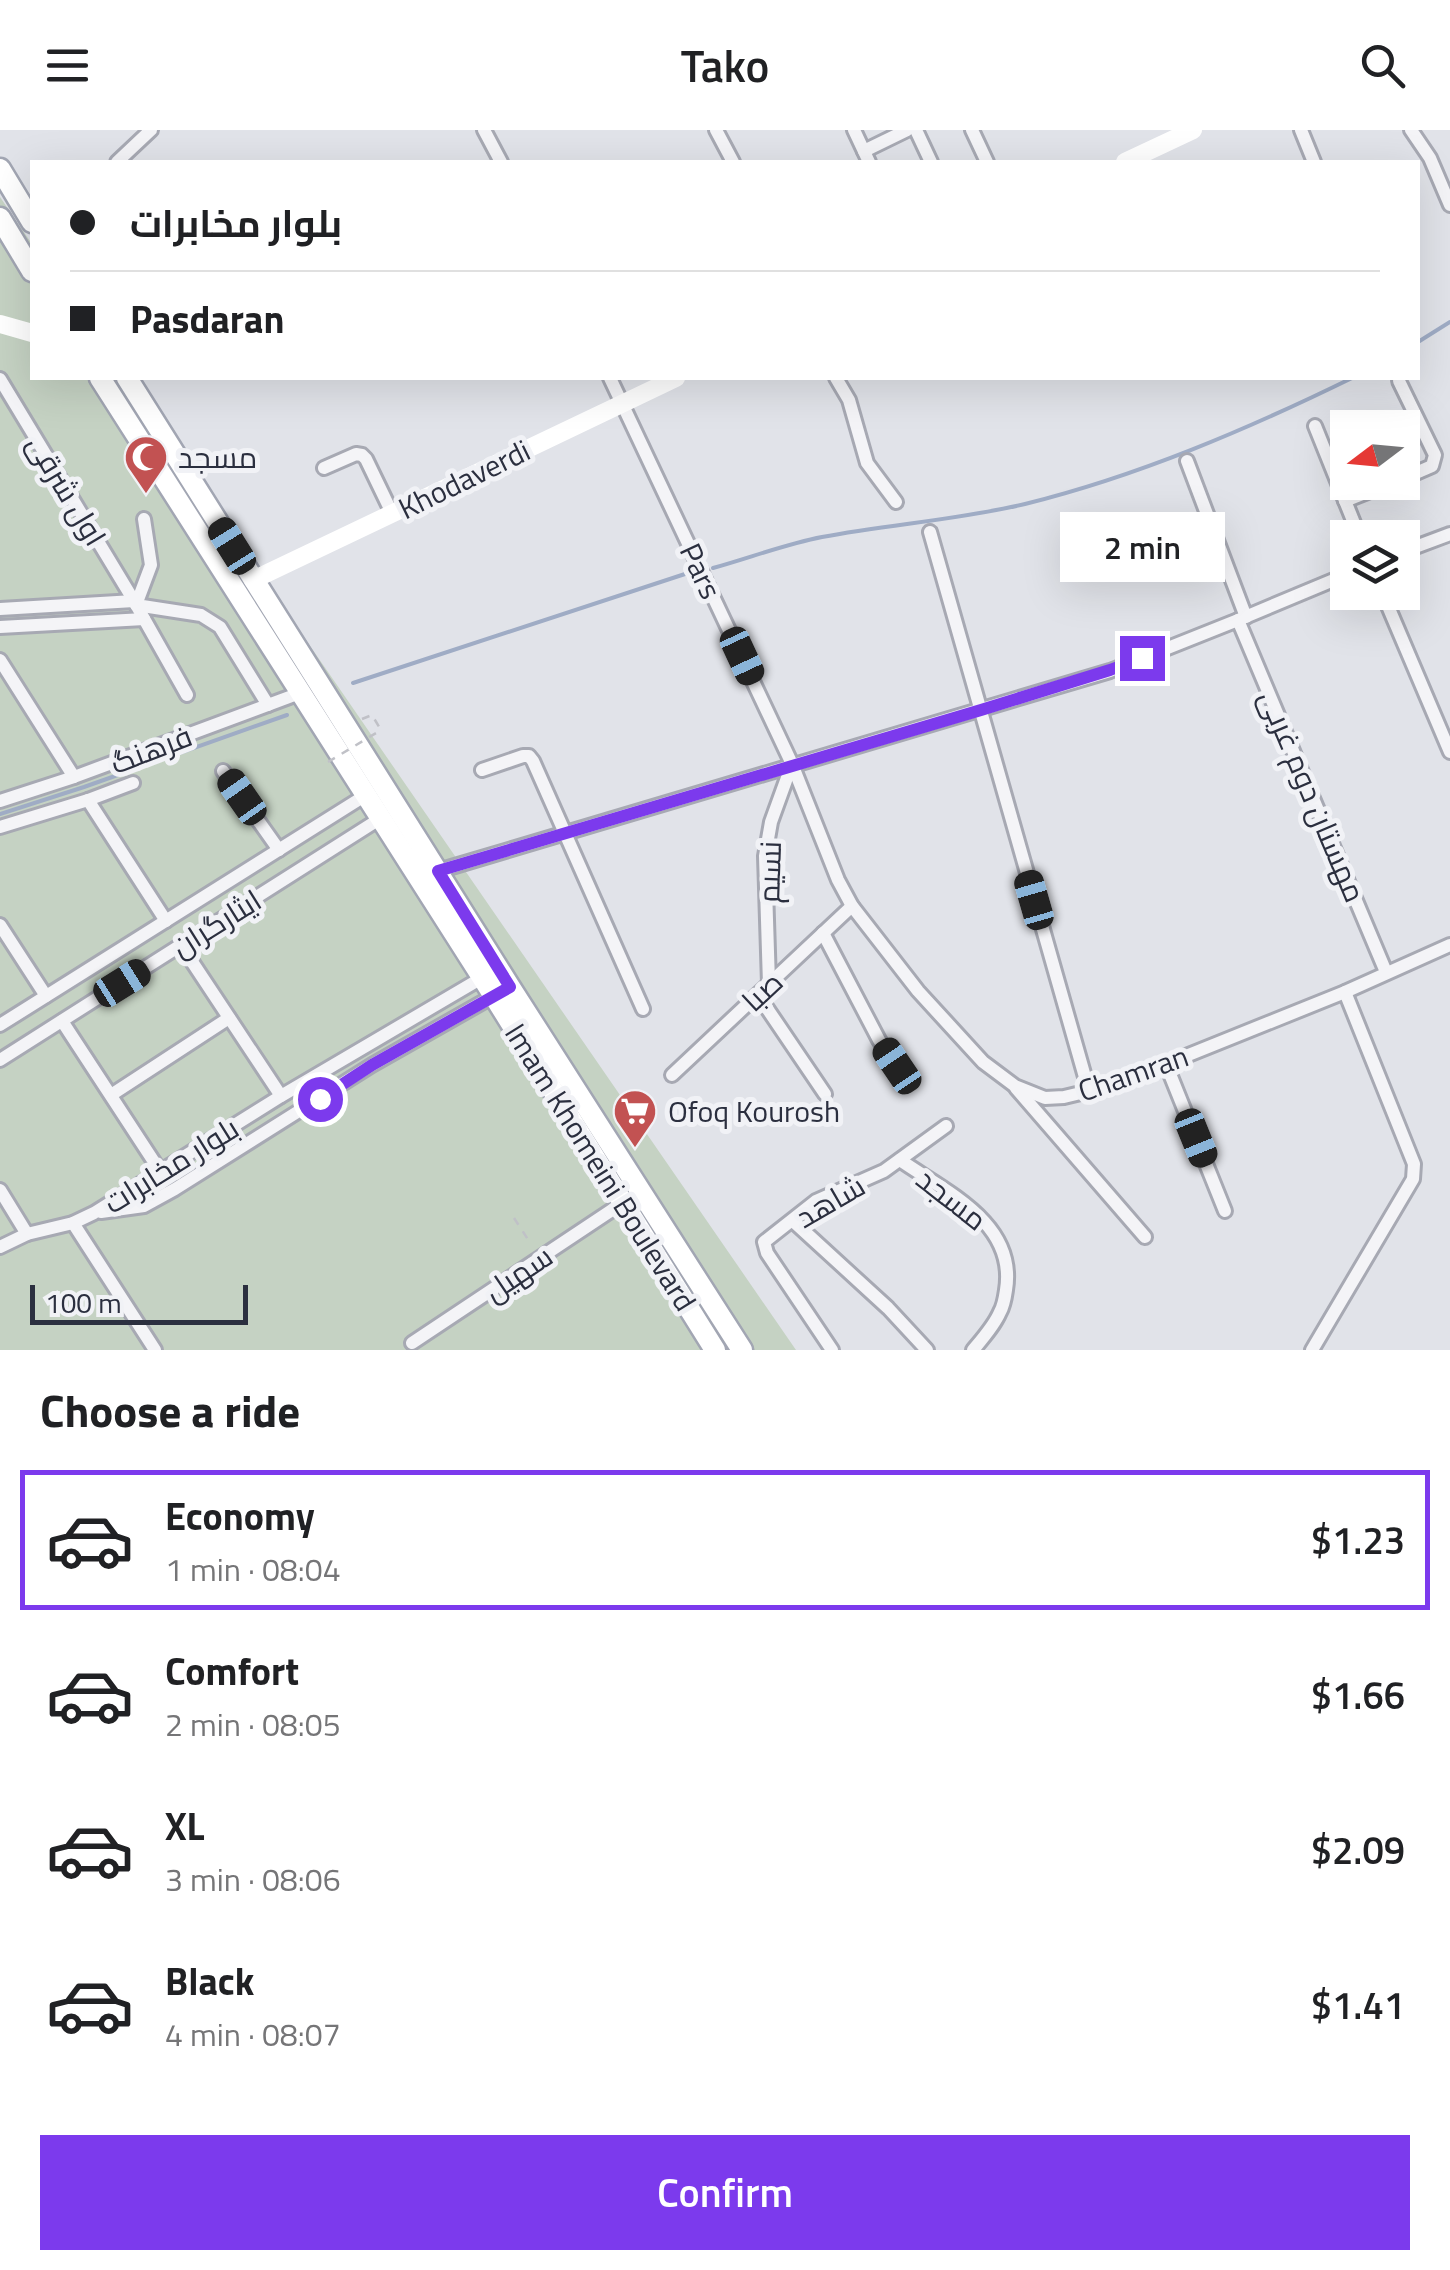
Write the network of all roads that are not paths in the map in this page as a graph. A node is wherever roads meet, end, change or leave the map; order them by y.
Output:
1 (484, 130) edge
2 (716, 130) edge
3 (854, 130) edge
4 (907, 130) edge
5 (916, 130) edge
6 (972, 130) edge
7 (1194, 130) edge
8 (1300, 130) edge
9 (1412, 130) edge
10 (145, 132) edge
11 (867, 157) edge
12 (119, 160) edge
13 (500, 160) edge
14 (732, 160) edge
15 (929, 160) edge
16 (987, 160) edge
17 (1130, 160) edge
18 (1313, 160) edge
19 (0, 169) edge
20 (1450, 205) edge
21 (0, 218) edge
22 (30, 219) edge
23 (30, 268) edge
24 (0, 324) edge
25 (30, 332) edge
26 (0, 380) edge
27 (101, 380) edge
28 (128, 380) edge
29 (611, 380) edge
30 (672, 380) edge
31 (837, 380) edge
32 (1399, 381) dead end
33 (622, 403) junction
34 (1413, 410) edge
35 (1420, 424) edge
36 (1314, 426) dead end
37 (1187, 461) dead end
38 (324, 468) dead end
39 (1420, 471) edge
40 (1344, 501) joint
41 (896, 502) dead end
42 (392, 513) junction
43 (144, 519) dead end
44 (1352, 520) edge
45 (930, 532) dead end
46 (1450, 534) edge
47 (1420, 545) edge
48 (253, 580) junction
49 (1330, 582) edge
50 (135, 603) junction
51 (0, 609) edge
52 (1390, 610) edge
53 (144, 619) junction
54 (1242, 619) junction
55 (0, 627) edge
56 (0, 660) edge
57 (300, 693) junction
58 (186, 695) dead end
59 (268, 705) junction
60 (981, 710) junction
61 (1450, 752) edge
62 (792, 764) junction
63 (482, 770) dead end
64 (223, 771) dead end
65 (74, 777) junction
66 (133, 783) dead end
67 (366, 795) junction
68 (88, 800) junction
69 (0, 801) edge
70 (381, 818) junction
71 (0, 827) edge
72 (564, 833) junction
73 (279, 850) junction
74 (438, 871) junction
75 (852, 906) junction
76 (166, 921) junction
77 (0, 925) edge
78 (823, 933) junction
79 (181, 945) junction
80 (1450, 945) edge
81 (490, 972) junction
82 (1386, 972) junction
83 (769, 984) junction
84 (502, 991) junction
85 (1345, 992) junction
86 (758, 995) junction
87 (46, 996) junction
88 (644, 1009) dead end
89 (229, 1018) junction
90 (62, 1020) junction
91 (0, 1025) edge
92 (0, 1060) edge
93 (1166, 1064) junction
94 (897, 1066) dead end
95 (672, 1075) dead end
96 (1015, 1086) junction
97 (1088, 1091) junction
98 (825, 1094) dead end
99 (111, 1095) junction
100 (280, 1096) junction
101 (946, 1126) dead end
102 (900, 1160) junction
103 (160, 1171) junction
104 (0, 1190) edge
105 (624, 1202) junction
106 (1226, 1211) dead end
107 (94, 1213) junction
108 (793, 1221) junction
109 (73, 1223) junction
110 (27, 1234) junction
111 (1145, 1238) dead end
112 (0, 1246) edge
113 (412, 1344) dead end
114 (155, 1350) edge
115 (714, 1350) edge
116 (742, 1350) edge
117 (832, 1350) edge
118 (927, 1350) edge
119 (973, 1350) edge
120 (1312, 1350) edge

1 - 13 street
2 - 14 street
3 - 11 street
4 - 11 street
5 - 15 street
6 - 16 street
7 - 17 street
8 - 18 street
9 - 20 street
10 - 12 street
19 - 22 main road
21 - 23 main road
24 - 25 street
26 - 50 street, اول شرقی
27 - 57 main road, Imam Khomeini Boulevard
28 - 48 main road, Imam Khomeini Boulevard
29 - 33 street, Pars
30 - 33 street, Khodaverdi
31 - 41 street
32 - 34 street
33 - 42 street, Khodaverdi
33 - 62 street, Pars
35 - 39 street
36 - 40 street
37 - 54 street, مهستان دوم غربی
38 - 42 street
40 - 44 street
42 - 48 street, Khodaverdi
43 - 50 street
45 - 60 street
46 - 47 street
48 - 74 main road, Imam Khomeini Boulevard
49 - 54 street
50 - 51 street
50 - 53 street, اول شرقی
50 - 59 street
52 - 61 street
53 - 55 street
53 - 58 street, اول شرقی
54 - 60 street
54 - 82 street, مهستان دوم غربی
56 - 65 street
57 - 59 street, فرهنگ
57 - 67 main road, Imam Khomeini Boulevard
59 - 65 street, فرهنگ
60 - 62 street
60 - 97 street
62 - 72 street
62 - 75 street, Chamran
62 - 83 street, نسیم
63 - 72 street
64 - 73 street
65 - 69 street, فرهنگ
66 - 68 street
67 - 70 main road, Imam Khomeini Boulevard
67 - 73 street, ایثارگران
68 - 71 street
68 - 76 street
70 - 79 street, ایثارگران
70 - 81 main road, Imam Khomeini Boulevard
72 - 74 street
72 - 88 street
73 - 76 street, ایثارگران
74 - 81 main road, Imam Khomeini Boulevard
75 - 78 street, صبا
75 - 96 street, Chamran
76 - 87 street, ایثارگران
77 - 87 street
78 - 83 street, صبا
78 - 94 street
79 - 89 street
79 - 90 street, ایثارگران
80 - 82 street, Chamran
81 - 84 main road, Imam Khomeini Boulevard
81 - 100 street, بلوار مخابرات
82 - 85 street, Chamran
83 - 86 street, صبا
84 - 105 main road, Imam Khomeini Boulevard
84 - 107 street, بلوار مخابرات
84 - 116 main road, Imam Khomeini Boulevard
85 - 93 street, Chamran
85 - 120 street
86 - 95 street, صبا
86 - 98 street
87 - 91 street, ایثارگران
89 - 99 street
89 - 100 street
90 - 92 street, ایثارگران
90 - 99 street
93 - 97 street, Chamran
93 - 106 street
96 - 97 street, Chamran
96 - 111 street
99 - 103 street
100 - 103 street, بلوار مخابرات
101 - 102 street, شاهد
102 - 108 street, شاهد
102 - 119 street, مسجد
103 - 107 street, بلوار مخابرات
104 - 110 street
105 - 113 street, سهیل
105 - 115 main road, Imam Khomeini Boulevard
107 - 109 street
108 - 117 street, شاهد
108 - 118 street
109 - 110 street
109 - 114 street
110 - 112 street

